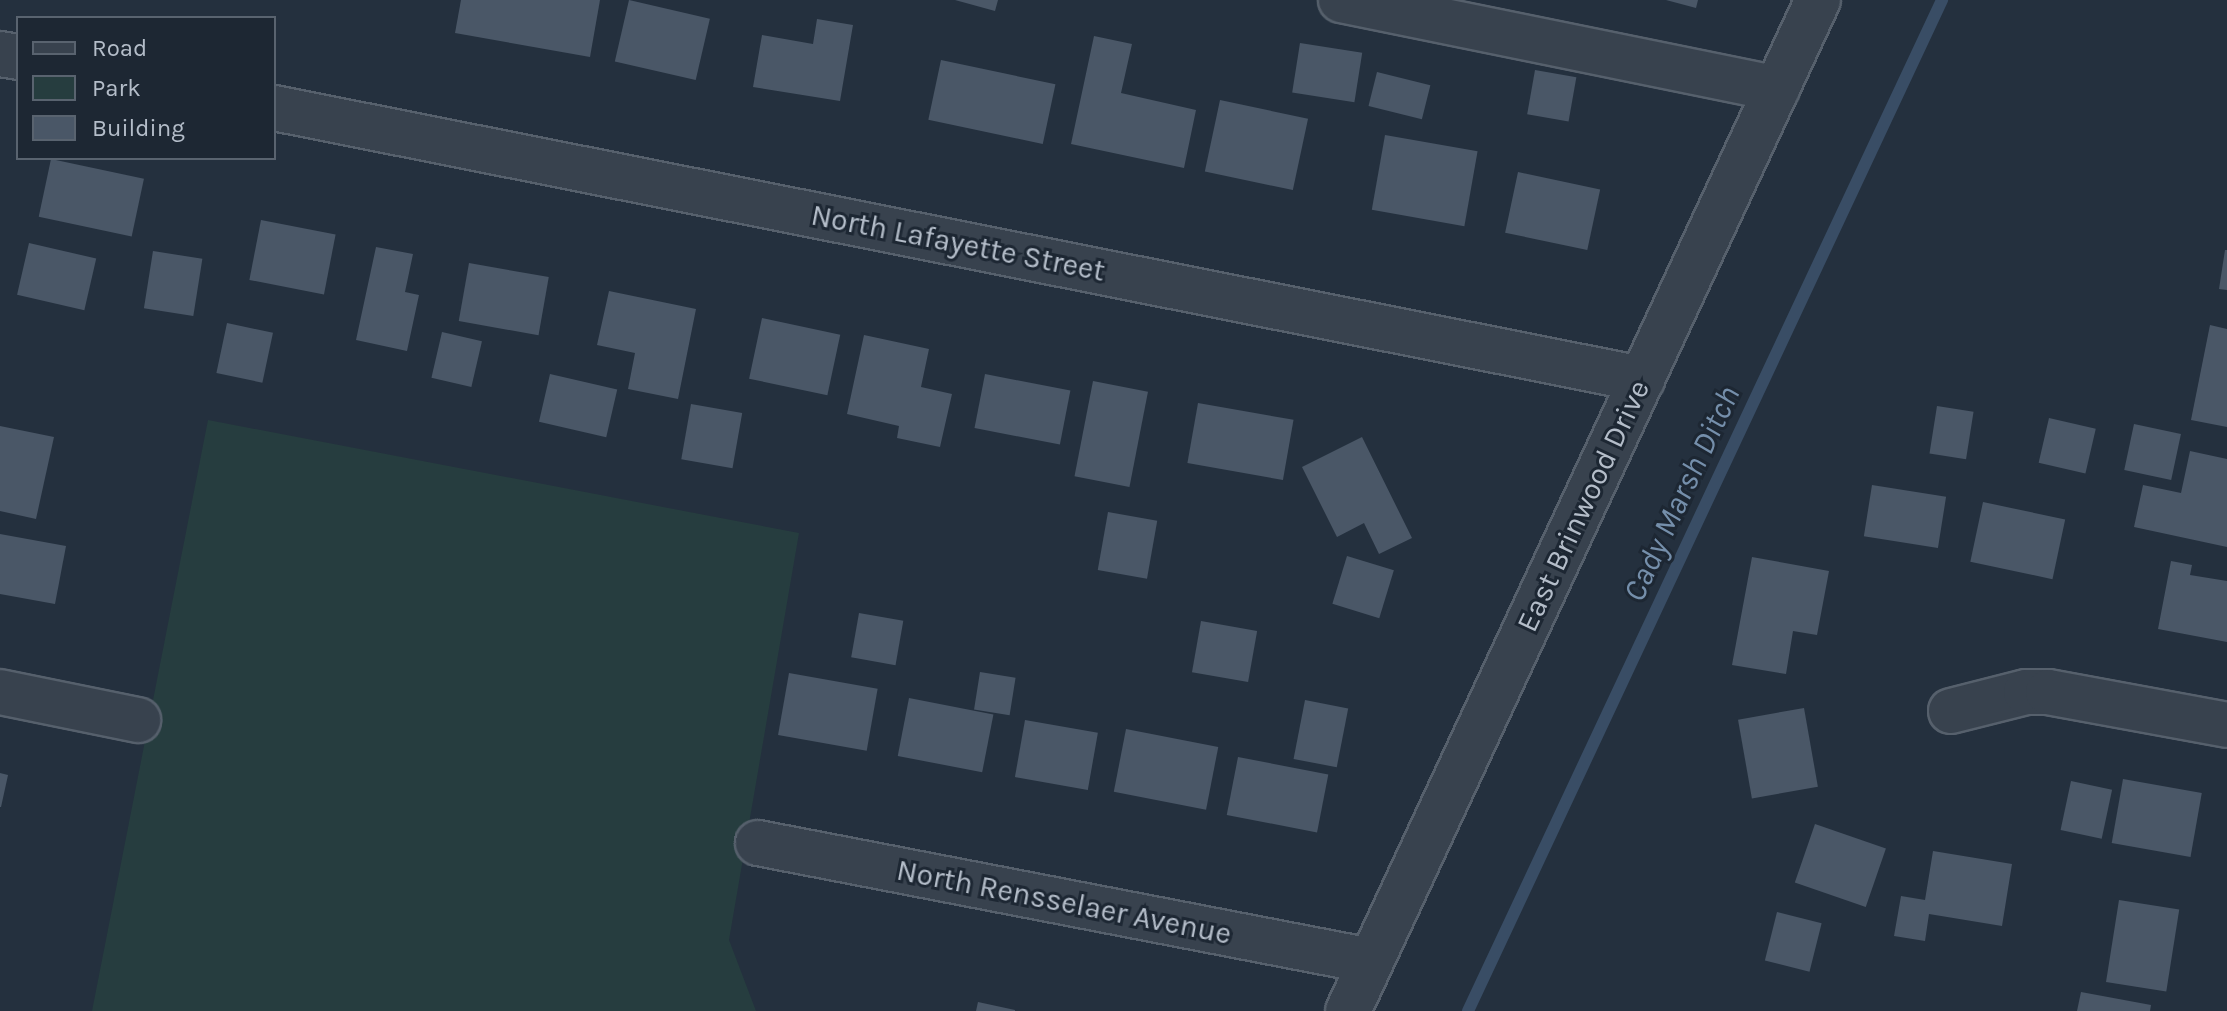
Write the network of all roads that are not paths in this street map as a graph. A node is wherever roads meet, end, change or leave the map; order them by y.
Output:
1 (1341, 0) edge
2 (1818, 0) edge
3 (1777, 89) junction
4 (276, 108) edge
5 (1642, 379) junction
6 (0, 692) edge
7 (1951, 711) dead end
8 (138, 720) dead end
9 (2227, 725) edge
10 (758, 843) dead end
11 (1371, 961) junction
12 (1348, 1011) edge

1 - 3 street
2 - 3 street, East Brinwood Drive
3 - 5 street, East Brinwood Drive
4 - 5 street, North Lafayette Street
5 - 11 street, East Brinwood Drive
6 - 8 street
7 - 9 street
10 - 11 street, North Rensselaer Avenue
11 - 12 street, East Brinwood Drive

